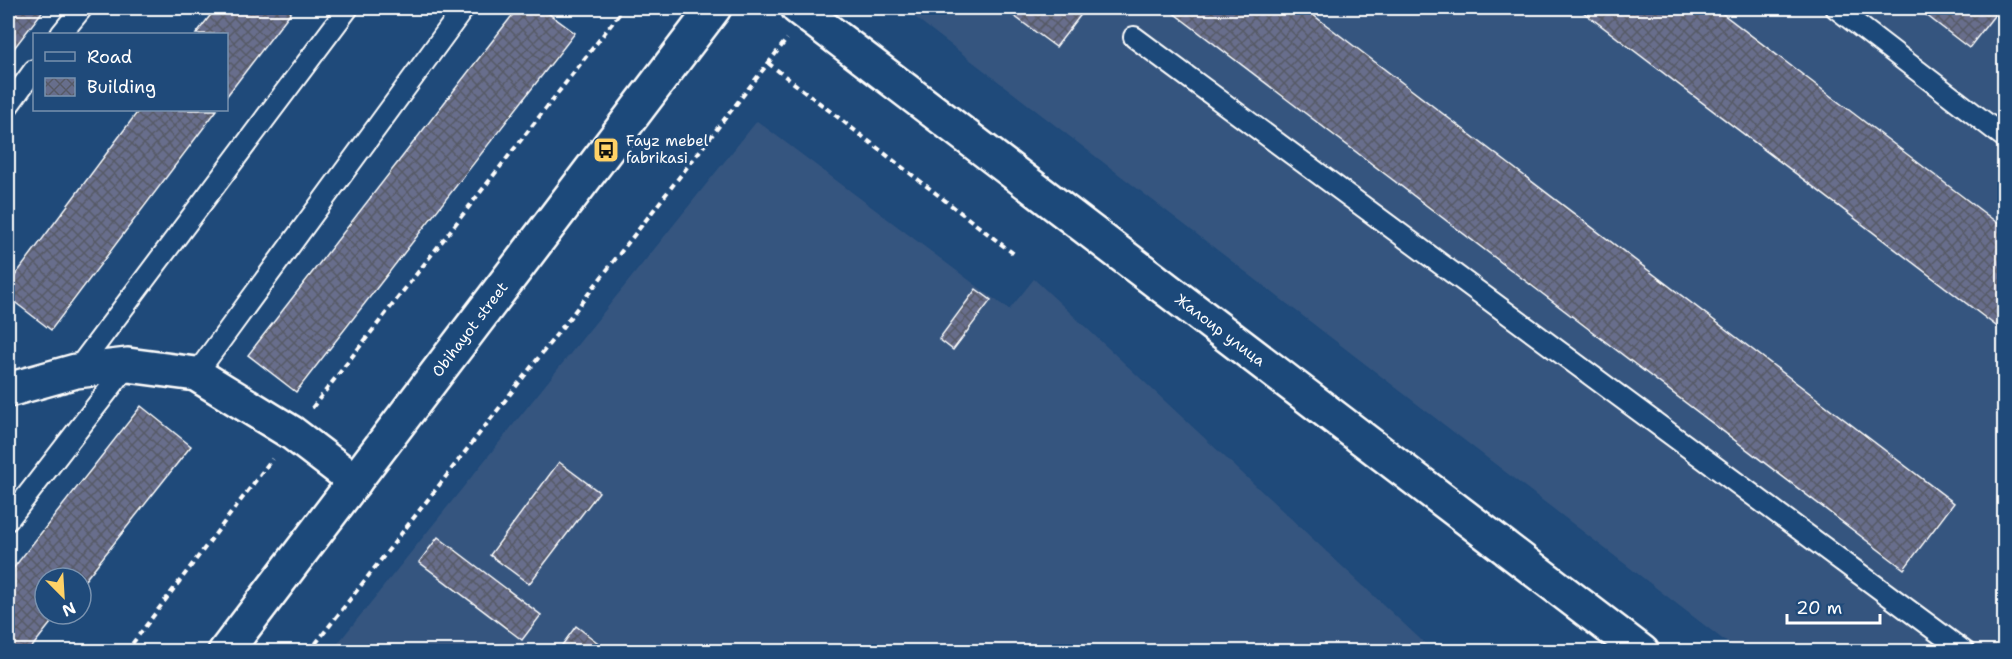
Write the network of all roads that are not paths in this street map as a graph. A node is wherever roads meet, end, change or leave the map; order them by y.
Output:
1 (82, 8) edge
2 (348, 8) edge
3 (464, 8) edge
4 (714, 8) edge
5 (1836, 8) edge
6 (802, 11) edge
7 (62, 33) edge
8 (1134, 37) dead end
9 (33, 71) edge
10 (8, 106) edge
11 (2004, 138) edge
12 (128, 365) junction
13 (76, 371) junction
14 (196, 374) junction
15 (8, 390) edge
16 (355, 481) junction
17 (8, 519) edge
18 (225, 651) edge
19 (1642, 651) edge
20 (1965, 651) edge

1 - 7 lane
2 - 13 lane
3 - 14 lane
4 - 16 street, Obihayot street
5 - 11 lane
6 - 19 street, Жалоир улица
8 - 20 lane
9 - 10 lane
12 - 13 street
12 - 14 street
12 - 17 lane
13 - 15 street
14 - 16 street
16 - 18 street, Obihayot street

